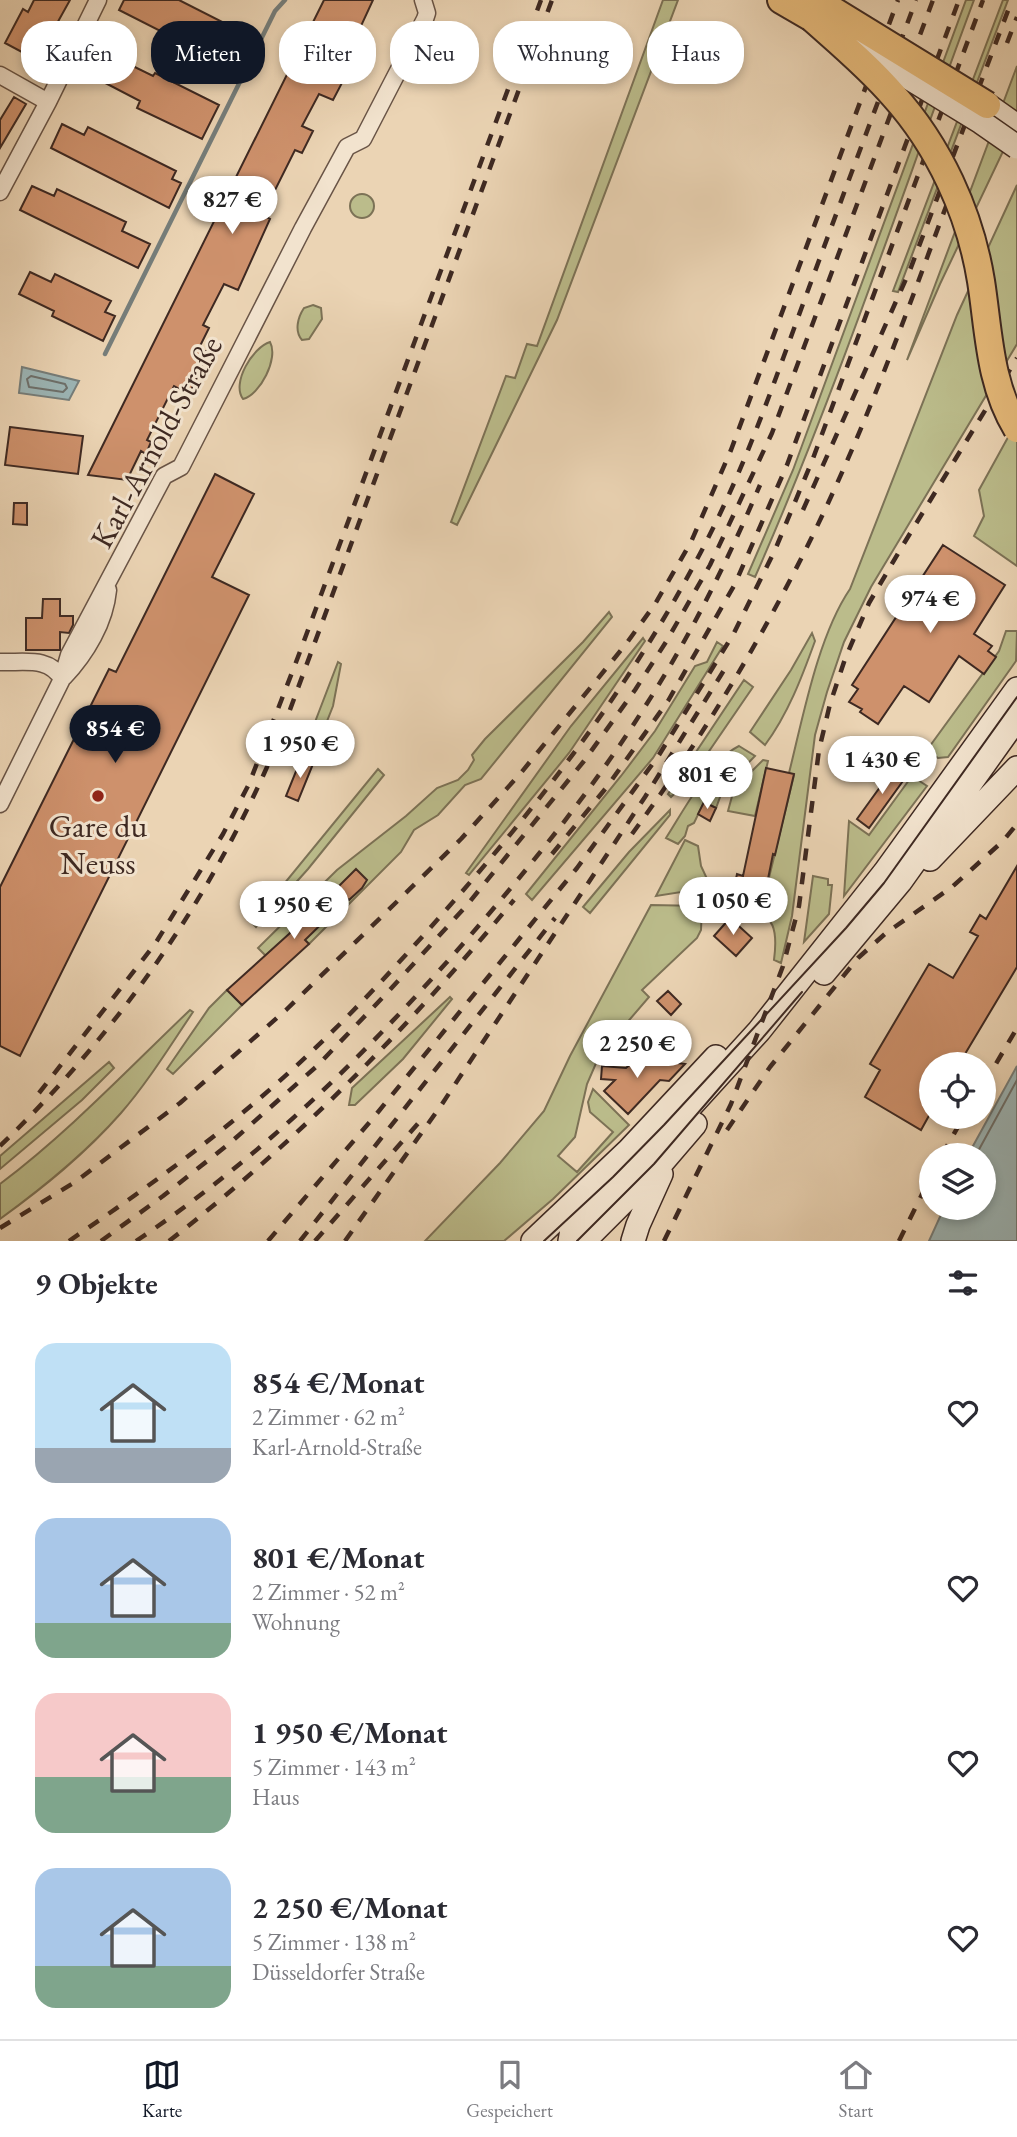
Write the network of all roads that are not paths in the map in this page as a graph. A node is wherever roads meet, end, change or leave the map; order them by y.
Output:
1 (98, 0) edge
2 (423, 0) edge
3 (782, 0) edge
4 (814, 9) edge
5 (0, 75) edge
6 (48, 102) junction
7 (987, 105) joint
8 (1017, 126) edge
9 (1017, 147) edge
10 (0, 192) edge
11 (1017, 429) edge
12 (0, 663) edge
13 (62, 679) junction
14 (1017, 689) edge
15 (1017, 718) edge
16 (1017, 768) edge
17 (0, 804) edge
18 (869, 921) junction
19 (841, 927) junction
20 (680, 1141) junction
21 (533, 1241) edge
22 (570, 1241) edge
23 (584, 1241) edge
24 (632, 1241) edge

1 - 6 street
2 - 13 street, Karl-Arnold-Straße
3 - 4 main road
4 - 7 main road, bridge
4 - 9 main road, bridge
4 - 11 main road, bridge
5 - 6 street
6 - 10 street
7 - 8 main road
12 - 13 street
13 - 17 street, Karl-Arnold-Straße
14 - 19 main road
15 - 18 main road
16 - 18 main road
18 - 20 main road
19 - 21 main road
19 - 22 main road
20 - 23 main road
20 - 24 main road

